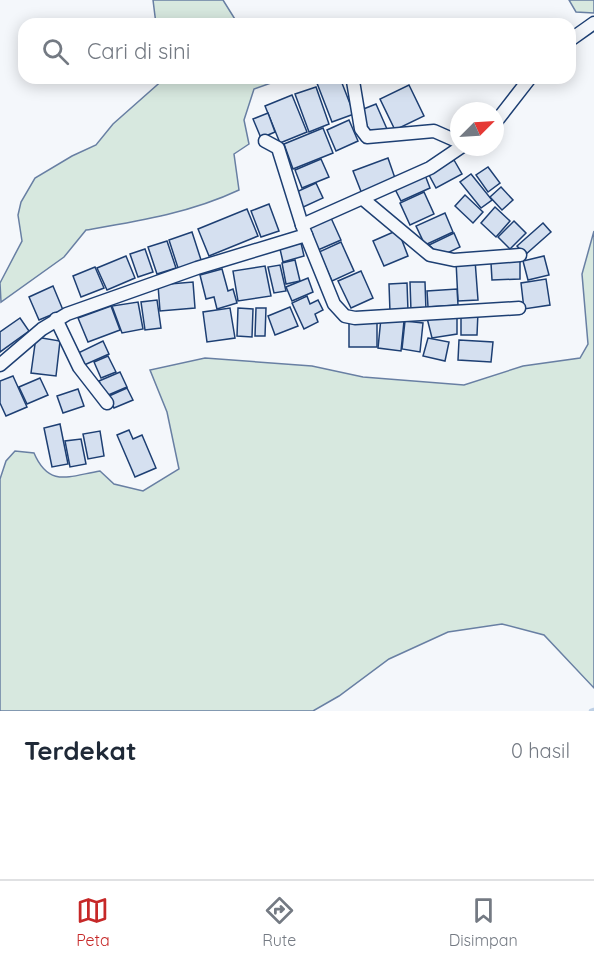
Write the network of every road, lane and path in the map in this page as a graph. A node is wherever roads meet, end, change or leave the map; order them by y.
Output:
1 (594, 23) edge
2 (576, 36) edge
3 (354, 84) edge
4 (525, 84) edge
5 (504, 111) edge
6 (450, 138) edge
7 (265, 141) dead end
8 (450, 154) edge
9 (363, 199) junction
10 (304, 230) junction
11 (520, 255) dead end
12 (519, 308) dead end
13 (56, 319) junction
14 (0, 365) edge
15 (107, 403) dead end

1 - 2 street
3 - 6 street
4 - 5 street
7 - 10 street
8 - 9 street
9 - 10 street
9 - 11 street
10 - 12 street
10 - 13 street
13 - 14 street
13 - 15 street

